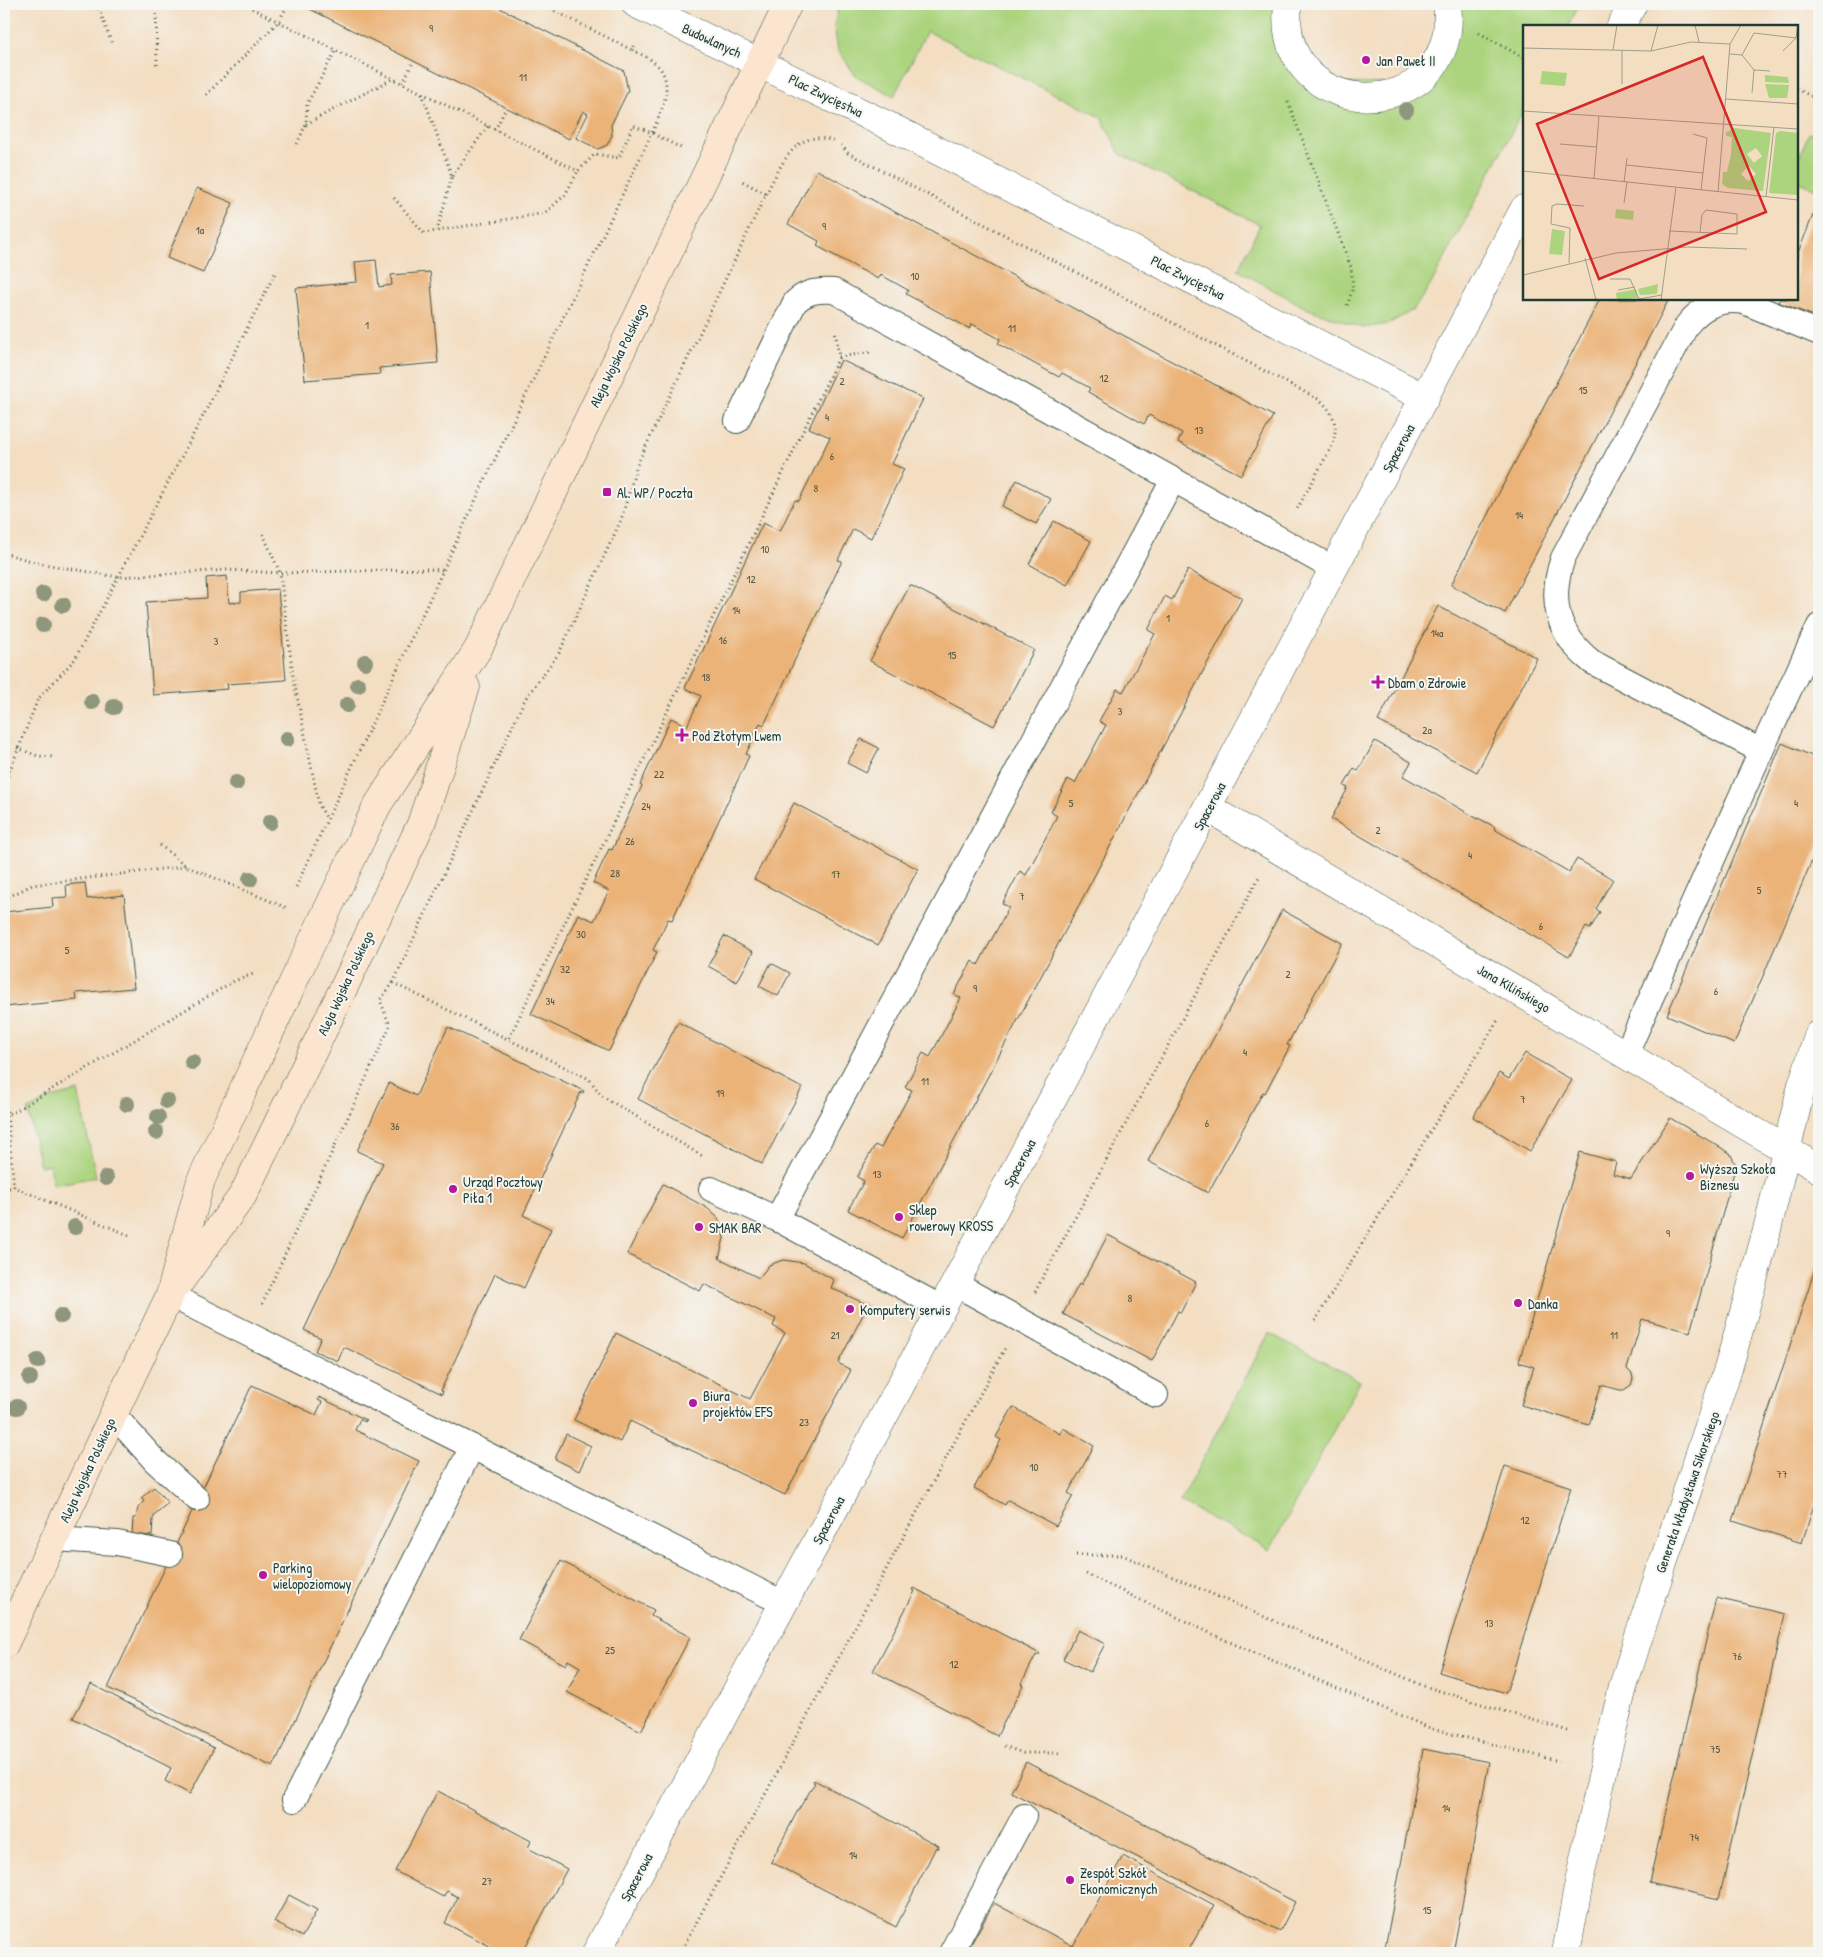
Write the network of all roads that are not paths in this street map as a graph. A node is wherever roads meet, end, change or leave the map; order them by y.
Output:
1 (788, 4) edge
2 (1288, 4) edge
3 (1632, 4) edge
4 (644, 7) edge
5 (1447, 10) edge
6 (1622, 25) edge
7 (760, 62) junction
8 (1523, 211) edge
9 (1819, 333) edge
10 (1425, 398) junction
11 (737, 420) dead end
12 (1173, 480) junction
13 (1334, 569) junction
14 (1819, 626) edge
15 (478, 650) junction
16 (1761, 751) junction
17 (1208, 808) junction
18 (1819, 1034) edge
19 (1626, 1054) junction
20 (1787, 1148) junction
21 (1819, 1169) edge
22 (711, 1189) road end
23 (777, 1219) junction
24 (955, 1284) junction
25 (170, 1295) junction
26 (942, 1308) junction
27 (1156, 1394) dead end
28 (113, 1414) junction
29 (472, 1447) junction
30 (196, 1499) dead end
31 (54, 1539) junction
32 (170, 1554) dead end
33 (783, 1603) junction
34 (4, 1645) edge
35 (294, 1800) dead end
36 (1024, 1816) dead end
37 (596, 1953) edge
38 (951, 1953) edge
39 (1566, 1953) edge

1 - 7 main road, Aleja Wojska Polskiego
2 - 5 street
3 - 6 street
4 - 7 street, Budowlanych
7 - 10 street, Plac Zwycięstwa
7 - 15 main road, Aleja Wojska Polskiego
8 - 10 street
9 - 16 lane
10 - 13 street, Spacerowa
11 - 12 lane
12 - 13 lane
12 - 23 lane
13 - 17 street, Spacerowa
14 - 16 lane
15 - 25 main road, Aleja Wojska Polskiego
15 - 25 main road, Aleja Wojska Polskiego
16 - 19 lane
17 - 19 street, Jana Kilińskiego
17 - 24 street, Spacerowa
18 - 20 street, Generała Władysława Sikorskiego
19 - 20 street, Jana Kilińskiego
20 - 21 street, Jana Kilińskiego
20 - 39 street, Generała Władysława Sikorskiego
22 - 23 lane
23 - 26 lane
24 - 26 street, Spacerowa
24 - 27 lane
25 - 28 main road, Aleja Wojska Polskiego
25 - 29 lane
26 - 33 street, Spacerowa
28 - 30 lane
28 - 31 main road, Aleja Wojska Polskiego
29 - 33 lane
29 - 35 lane
31 - 32 lane
31 - 34 main road, Aleja Wojska Polskiego
33 - 37 street, Spacerowa
36 - 38 lane

